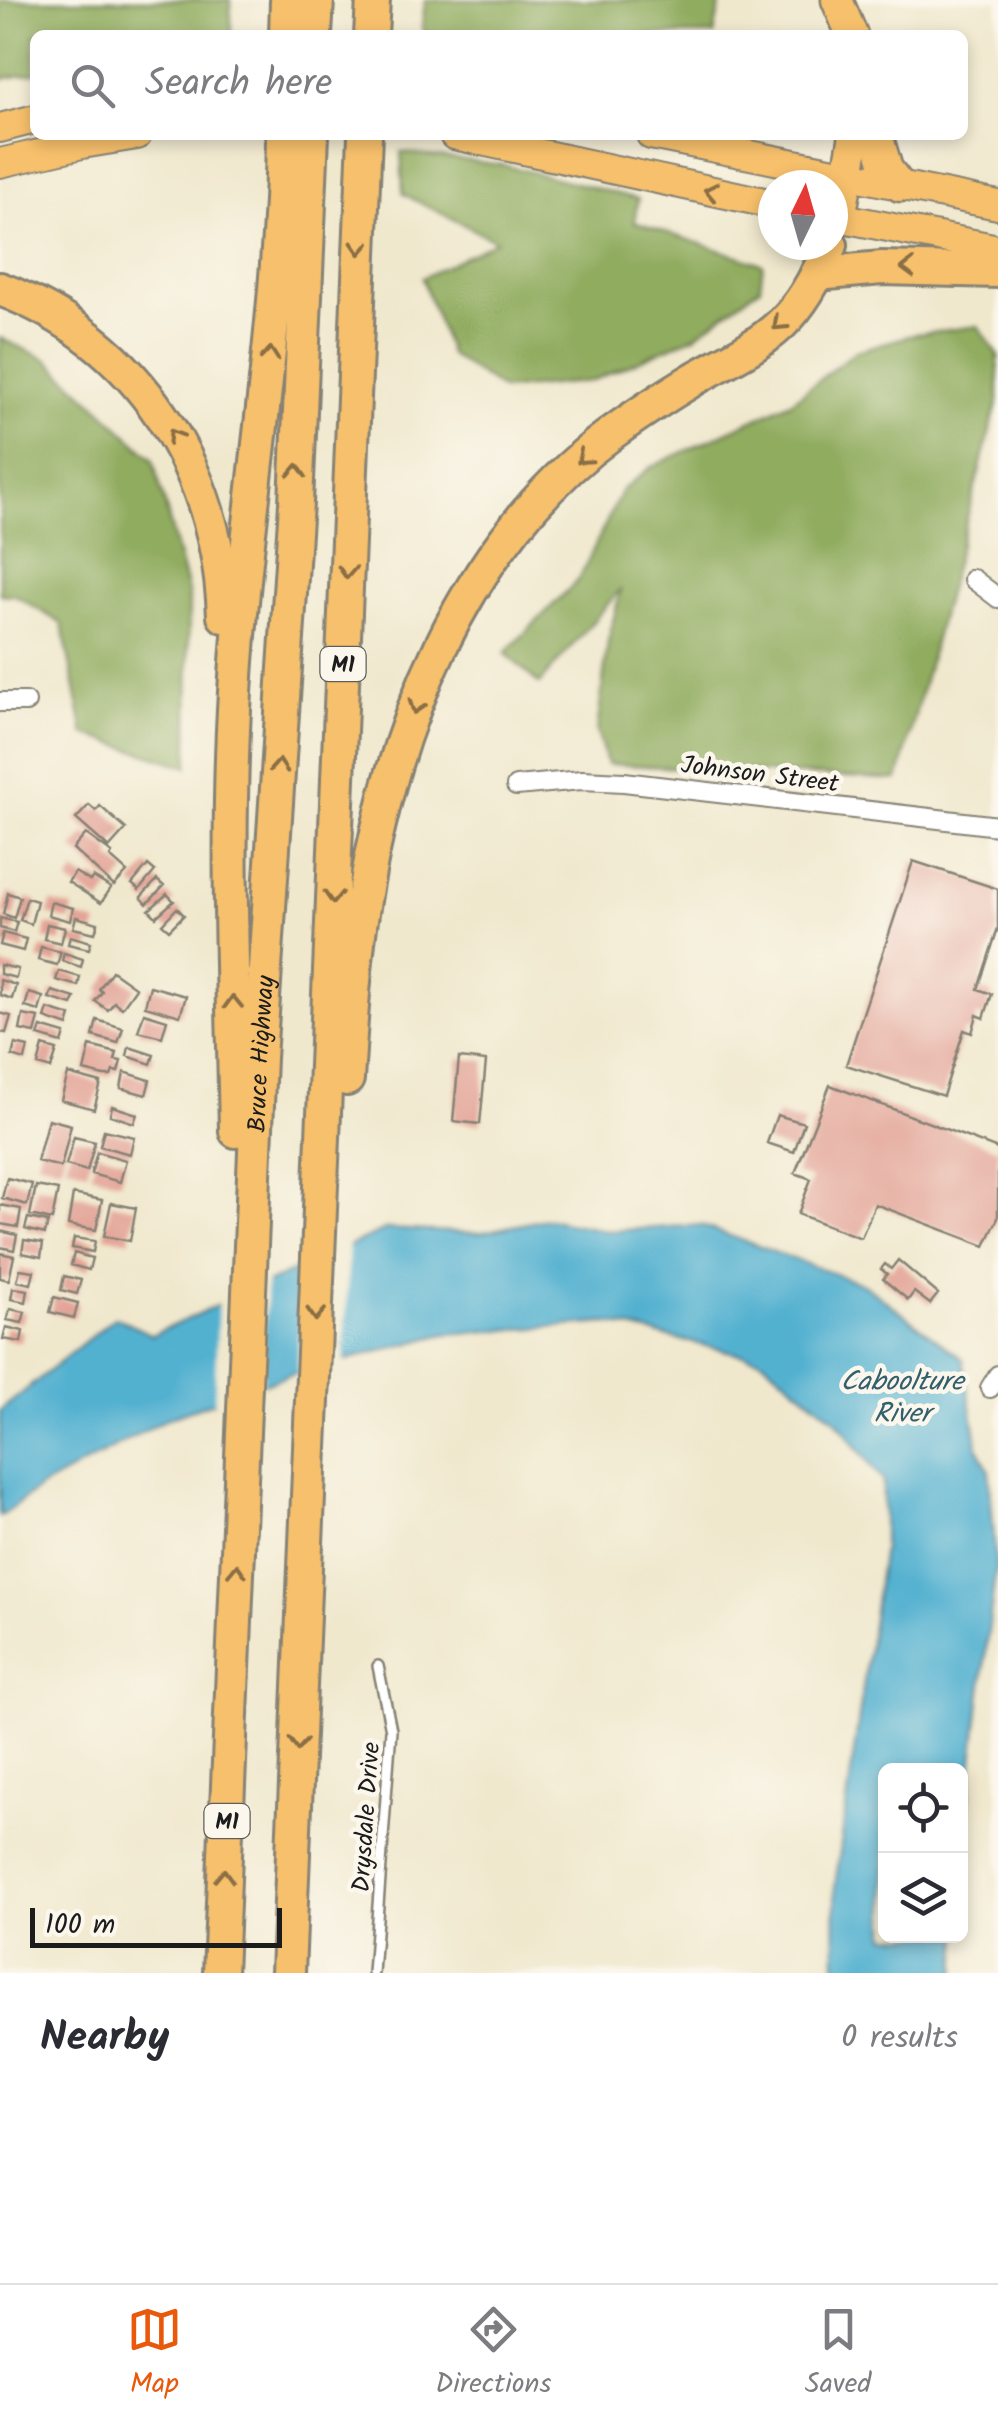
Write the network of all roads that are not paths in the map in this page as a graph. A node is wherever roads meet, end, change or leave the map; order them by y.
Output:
1 (287, 0) edge
2 (317, 0) edge
3 (373, 0) edge
4 (837, 0) edge
5 (286, 30) edge
6 (315, 30) edge
7 (371, 30) edge
8 (850, 30) edge
9 (30, 120) edge
10 (0, 128) edge
11 (106, 140) edge
12 (283, 140) edge
13 (312, 140) edge
14 (365, 140) edge
15 (484, 140) edge
16 (674, 140) edge
17 (855, 140) edge
18 (878, 140) edge
19 (0, 164) edge
20 (849, 177) junction
21 (848, 180) edge
22 (900, 186) junction
23 (758, 201) edge
24 (998, 205) edge
25 (848, 240) edge
26 (998, 249) edge
27 (821, 260) edge
28 (844, 260) edge
29 (998, 271) edge
30 (0, 289) edge
31 (972, 579) dead end
32 (998, 598) edge
33 (235, 694) junction
34 (0, 702) edge
35 (26, 702) dead end
36 (516, 786) dead end
37 (998, 826) edge
38 (254, 1177) junction
39 (322, 1178) junction
40 (378, 1666) dead end
41 (220, 1973) edge
42 (288, 1973) edge
43 (372, 1973) edge

1 - 5 highway
2 - 6 highway
3 - 7 highway
4 - 8 highway
9 - 10 main road
11 - 19 main road
33 -> 12 highway
38 -> 13 highway, Bruce Highway / M1
14 -> 39 highway, M1
23 -> 15 main road
16 - 20 main road
17 - 20 highway
18 - 22 highway
20 - 21 highway
20 - 22 main road
22 - 24 main road
25 - 26 main road
27 -> 39 highway
29 -> 28 highway
33 -> 30 highway
31 - 32 street
38 -> 33 highway
34 - 35 street
36 - 37 street, Johnson Street
41 -> 38 highway, Bruce Highway / M1
39 -> 42 highway, M1
40 - 43 lane, Drysdale Drive

